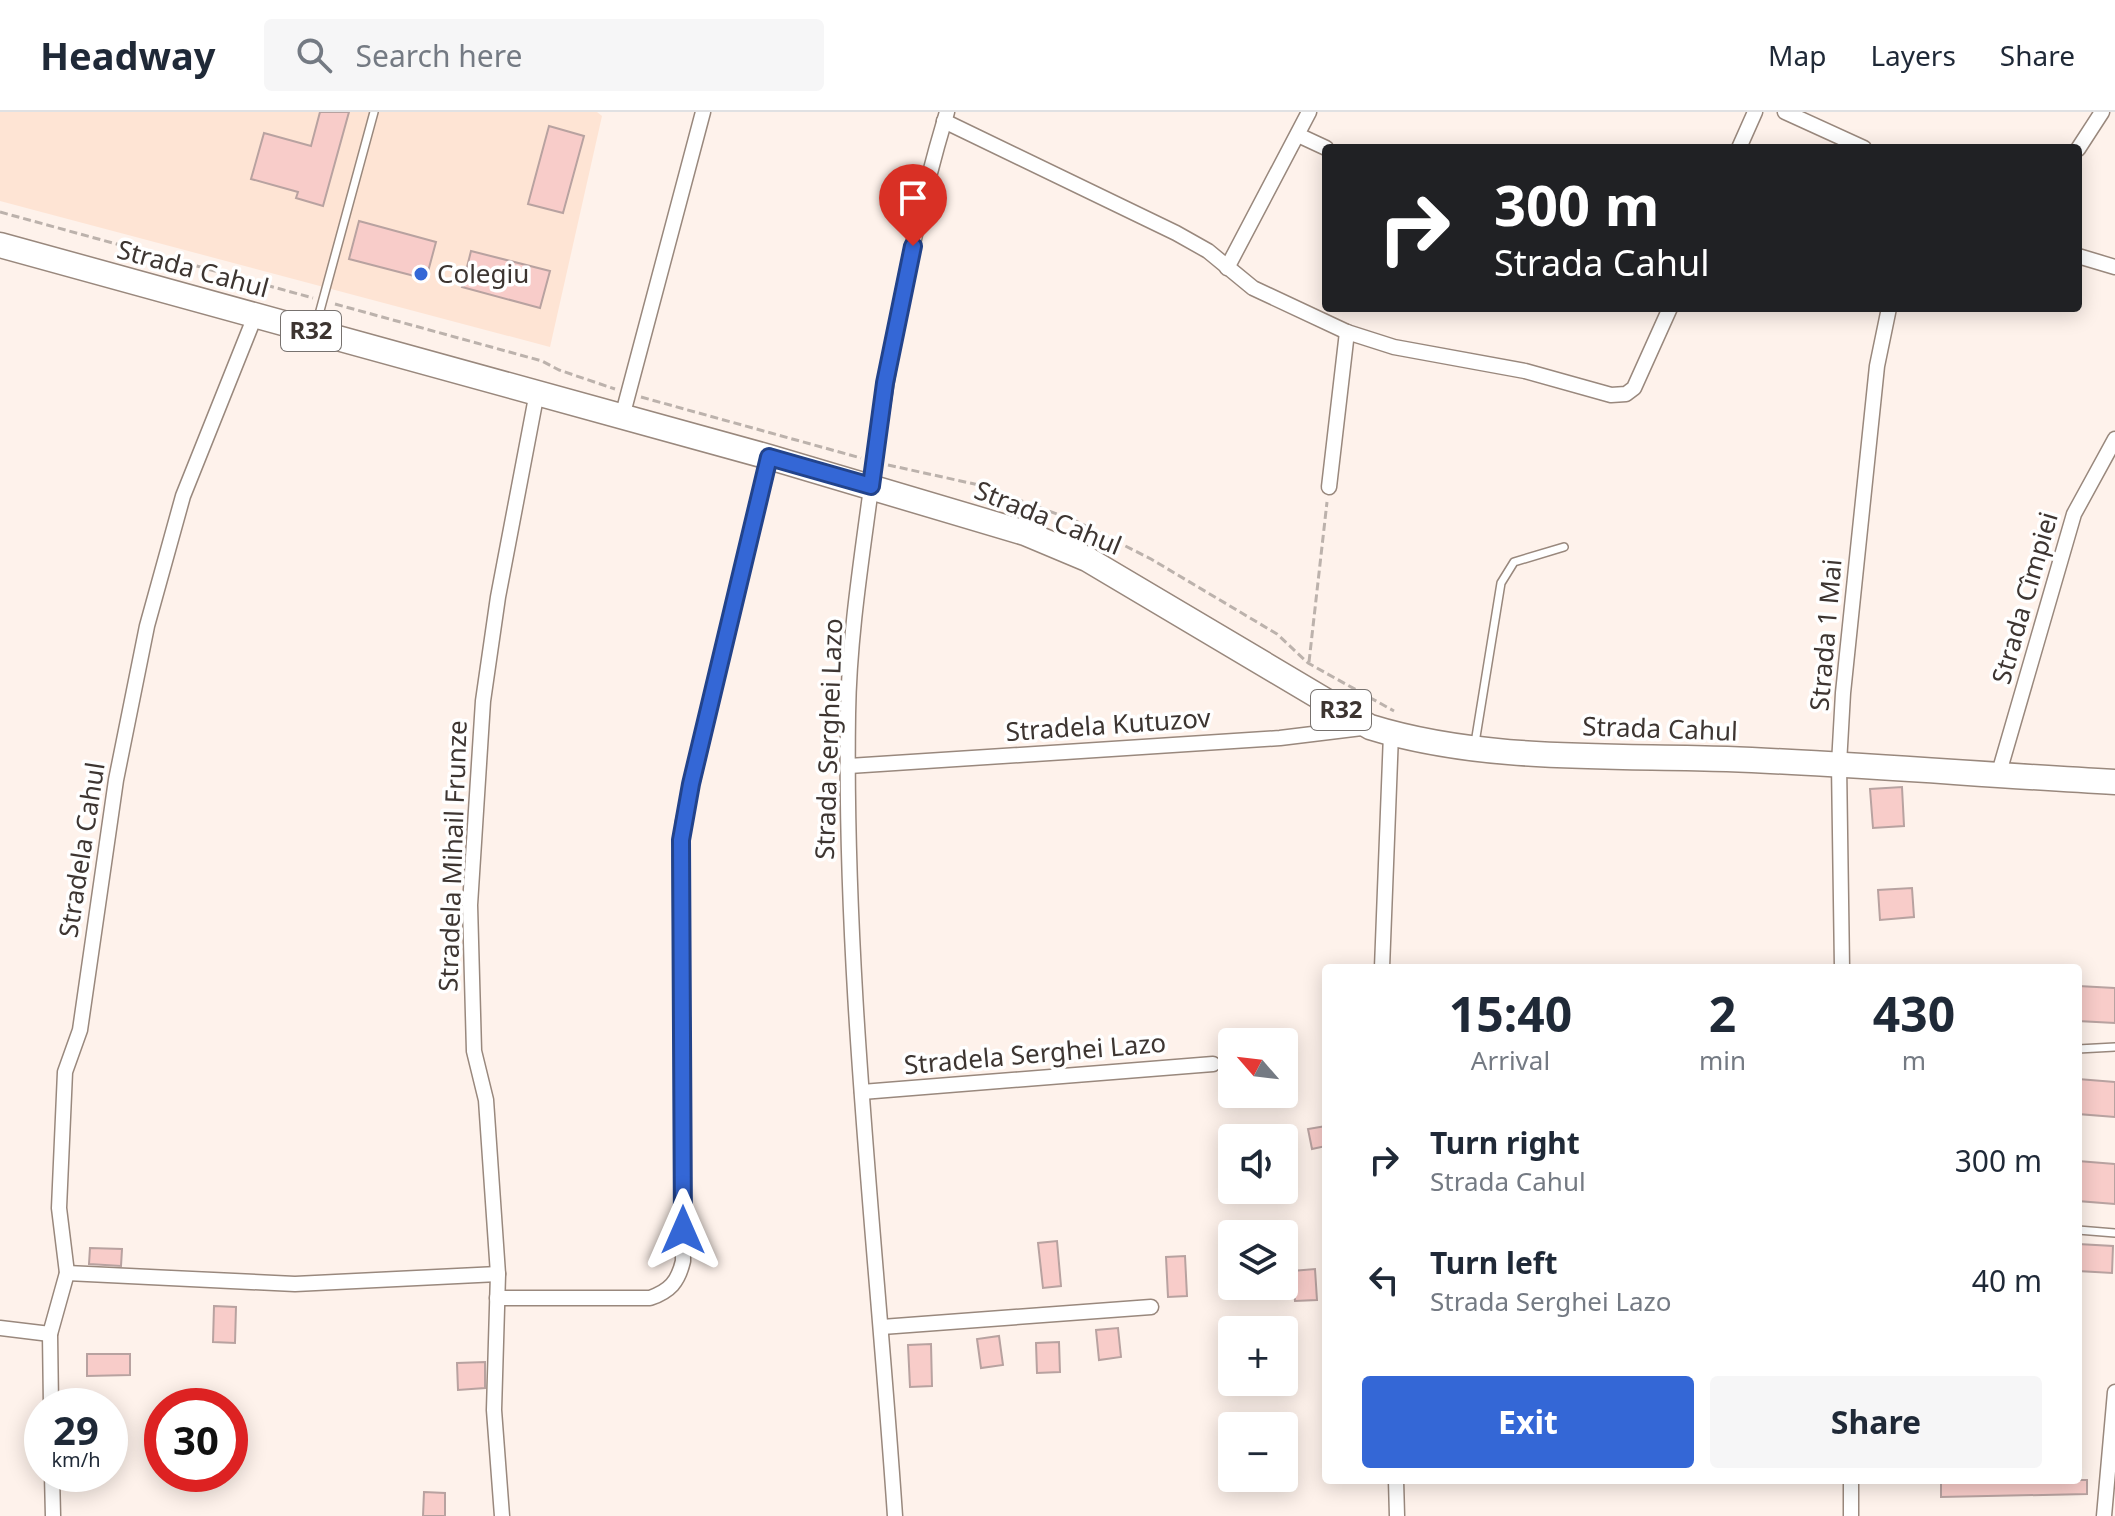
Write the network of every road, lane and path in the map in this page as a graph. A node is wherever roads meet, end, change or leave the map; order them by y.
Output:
1 (374, 112) edge
2 (703, 112) edge
3 (1309, 112) edge
4 (1755, 112) edge
5 (1785, 112) edge
6 (2102, 112) edge
7 (946, 117) edge
8 (1298, 135) junction
9 (1741, 144) edge
10 (1855, 144) edge
11 (2081, 144) edge
12 (1322, 146) edge
13 (0, 245) edge
14 (2082, 257) edge
15 (2115, 267) edge
16 (1227, 268) junction
17 (1668, 312) edge
18 (1888, 312) edge
19 (255, 316) junction
20 (314, 332) junction
21 (1347, 332) junction
22 (537, 392) junction
23 (622, 417) junction
24 (2115, 439) edge
25 (769, 457) junction
26 (871, 486) junction
27 (1329, 487) joint
28 (1564, 547) dead end
29 (1308, 663) dead end
30 (1381, 730) junction
31 (1474, 749) junction
32 (1839, 764) junction
33 (849, 766) junction
34 (1998, 776) junction
35 (2115, 782) edge
36 (1382, 964) edge
37 (1842, 964) edge
38 (2115, 1047) edge
39 (2082, 1049) edge
40 (1213, 1064) dead end
41 (862, 1092) junction
42 (2082, 1230) edge
43 (2115, 1233) edge
44 (67, 1273) junction
45 (498, 1274) junction
46 (497, 1298) junction
47 (1151, 1307) dead end
48 (882, 1327) junction
49 (0, 1328) edge
50 (50, 1334) junction
51 (51, 1388) edge
52 (2115, 1392) edge
53 (1396, 1484) edge
54 (1851, 1484) edge
55 (52, 1492) edge
56 (53, 1516) edge
57 (502, 1516) edge
58 (895, 1516) edge
59 (1397, 1516) edge
60 (1851, 1516) edge
61 (2104, 1516) edge

1 - 20 lane
2 - 23 street
3 - 8 street
4 - 9 street
5 - 10 street
6 - 11 street
7 - 16 street
7 - 26 street, Strada Serghei Lazo
8 - 12 street
8 - 16 street
13 - 19 main road, Strada Cahul / R32
14 - 15 street
16 - 21 street
17 - 21 street
18 - 32 street, Strada 1 Mai
19 - 20 main road, Strada Cahul / R32
19 - 44 street, Stradela Cahul
20 - 22 main road, Strada Cahul / R32
21 - 27 street
22 - 23 main road, Strada Cahul / R32
22 - 45 street, Stradela Mihail Frunze
23 - 25 main road, Strada Cahul / R32
24 - 34 street, Strada Cîmpiei
25 - 26 main road, Strada Cahul / R32
25 - 46 street
26 - 30 main road, Strada Cahul / R32
26 - 33 street, Strada Serghei Lazo
27 - 29 path
28 - 31 lane
30 - 31 main road, Strada Cahul / R32
30 - 33 street, Stradela Kutuzov
30 - 36 street
31 - 32 main road, Strada Cahul / R32
32 - 34 main road, Strada Cahul / R32
32 - 37 street, Strada 1 Mai
33 - 41 street, Strada Serghei Lazo
34 - 35 main road, Strada Cahul / R32
38 - 39 lane
40 - 41 street, Stradela Serghei Lazo
41 - 48 street, Strada Serghei Lazo
42 - 43 lane
44 - 45 street
44 - 50 street, Stradela Cahul
45 - 46 street, Stradela Mihail Frunze
46 - 57 street, Stradela Mihail Frunze
47 - 48 street
48 - 58 street, Strada Serghei Lazo
49 - 50 street
50 - 51 street, Stradela Cahul
52 - 61 street
53 - 59 street
54 - 60 street
55 - 56 street

